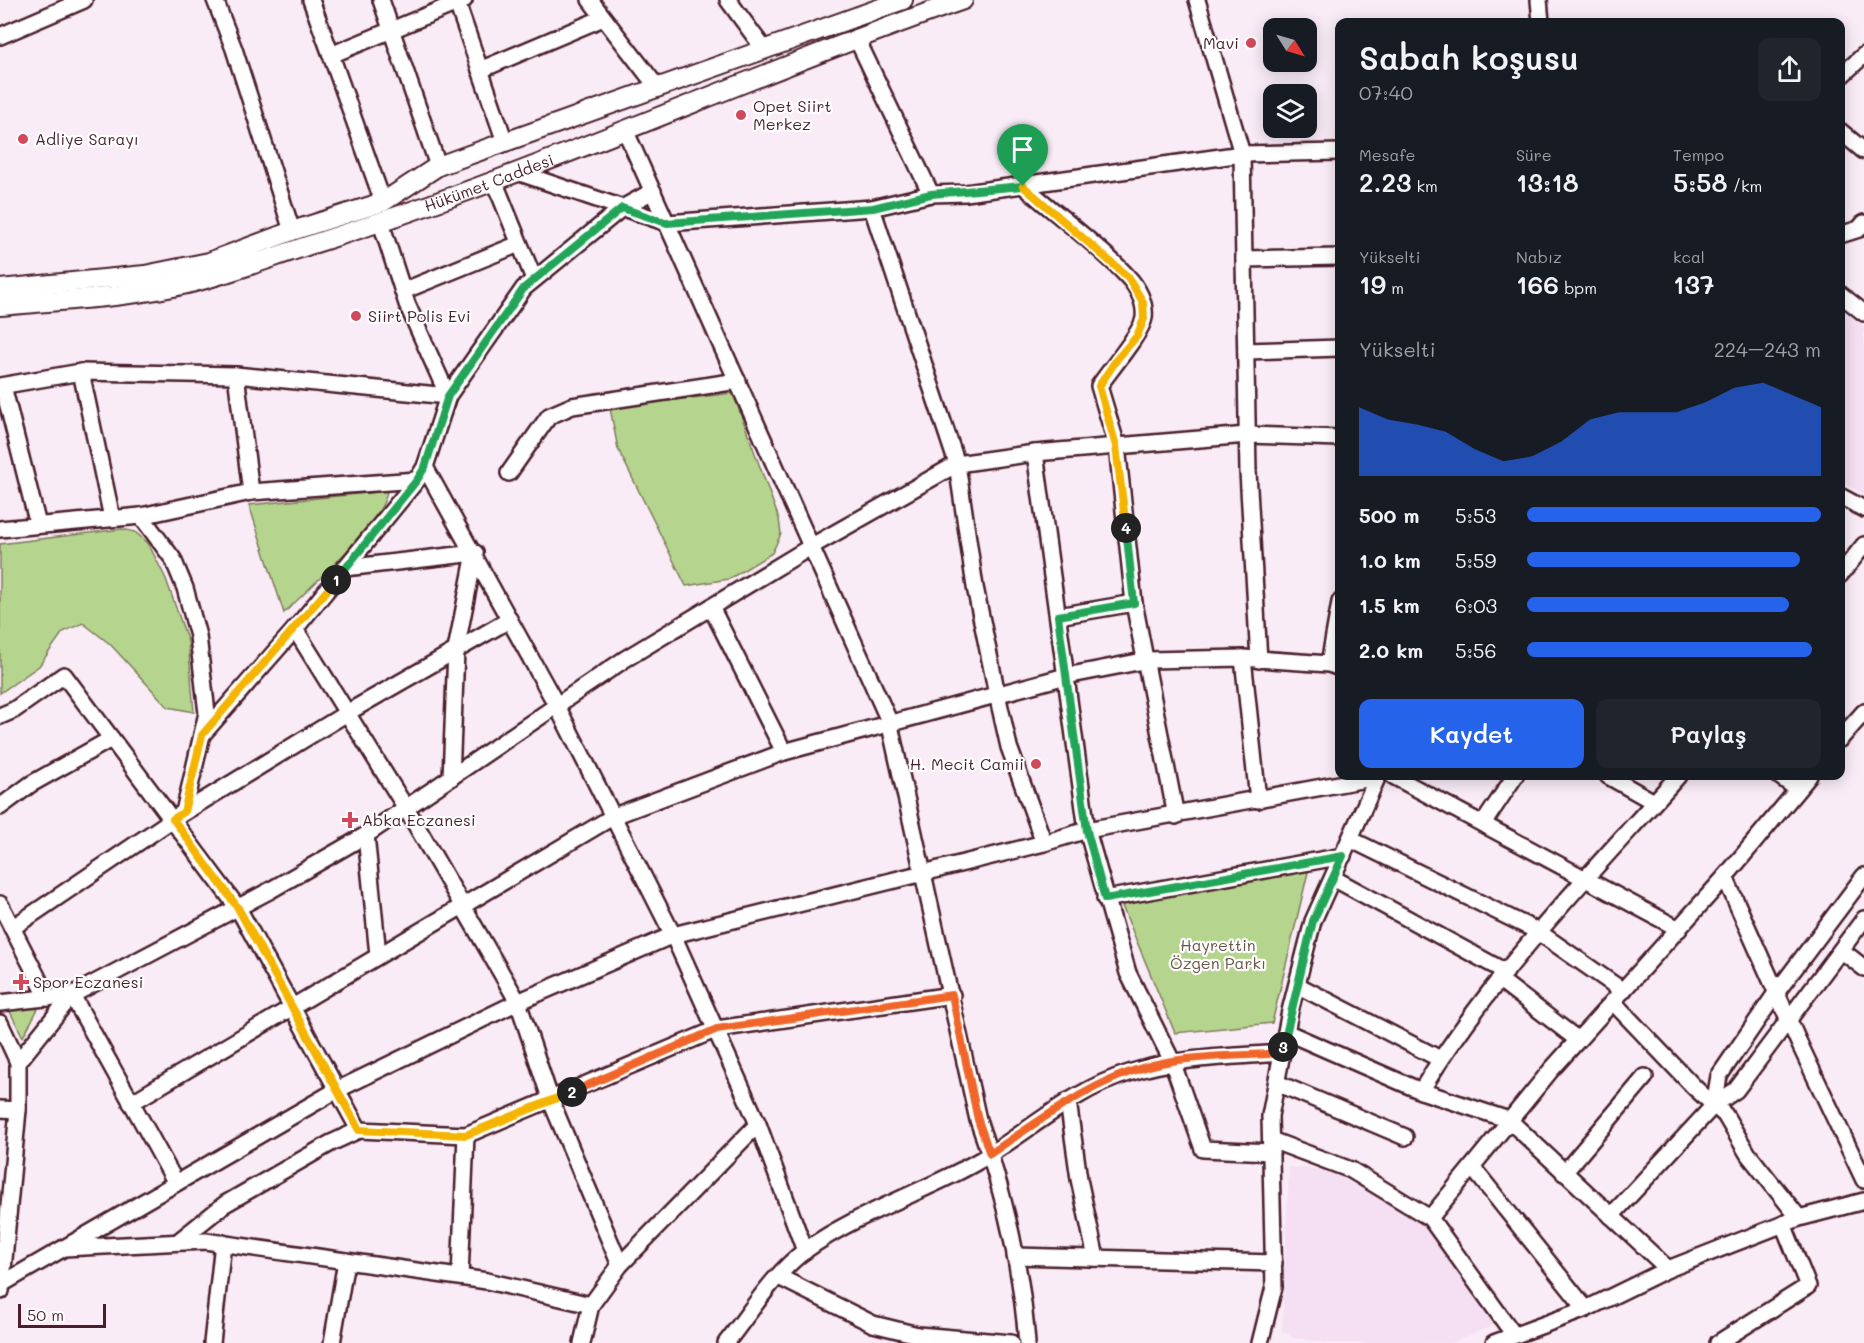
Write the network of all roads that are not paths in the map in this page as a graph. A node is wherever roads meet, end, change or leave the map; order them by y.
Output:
1 (84, 0) edge
2 (215, 0) edge
3 (312, 0) edge
4 (381, 0) edge
5 (590, 0) edge
6 (728, 0) edge
7 (903, 0) edge
8 (963, 0) edge
9 (1197, 0) edge
10 (1539, 0) edge
11 (459, 1) edge
12 (603, 18) junction
13 (1541, 18) edge
14 (392, 30) junction
15 (0, 36) edge
16 (856, 37) junction
17 (764, 48) junction
18 (331, 55) junction
19 (1864, 55) edge
20 (480, 70) junction
21 (1845, 72) edge
22 (657, 87) junction
23 (626, 132) junction
24 (1845, 135) edge
25 (505, 142) junction
26 (1864, 151) edge
27 (1335, 152) edge
28 (1242, 154) junction
29 (438, 166) junction
30 (520, 173) junction
31 (495, 183) junction
32 (1023, 186) junction
33 (652, 191) junction
34 (931, 194) junction
35 (383, 202) junction
36 (622, 208) junction
37 (873, 208) junction
38 (381, 223) junction
39 (667, 223) junction
40 (1845, 225) edge
41 (1862, 227) edge
42 (292, 231) junction
43 (1845, 233) edge
44 (519, 244) junction
45 (1335, 257) edge
46 (1244, 260) junction
47 (534, 279) junction
48 (0, 289) edge
49 (403, 291) junction
50 (1845, 298) edge
51 (0, 306) edge
52 (1864, 313) edge
53 (1335, 348) edge
54 (1246, 351) junction
55 (81, 372) junction
56 (236, 375) junction
57 (738, 381) junction
58 (2, 386) edge
59 (448, 396) junction
60 (1247, 435) junction
61 (1335, 438) edge
62 (1116, 446) junction
63 (1035, 453) junction
64 (957, 464) junction
65 (509, 473) dead end
66 (421, 474) junction
67 (251, 492) junction
68 (1845, 499) edge
69 (1864, 509) edge
70 (141, 516) junction
71 (112, 518) junction
72 (38, 525) junction
73 (0, 529) edge
74 (1864, 545) edge
75 (813, 546) junction
76 (475, 553) junction
77 (345, 568) junction
78 (1845, 569) edge
79 (1134, 603) junction
80 (711, 607) junction
81 (1058, 616) junction
82 (509, 620) junction
83 (295, 629) junction
84 (456, 650) junction
85 (1243, 658) junction
86 (1148, 660) junction
87 (1259, 660) junction
88 (1334, 666) edge
89 (1066, 676) junction
90 (997, 694) junction
91 (557, 705) junction
92 (1864, 712) edge
93 (347, 713) junction
94 (0, 716) edge
95 (889, 722) junction
96 (1845, 734) edge
97 (202, 735) junction
98 (111, 739) junction
99 (784, 752) junction
100 (451, 778) junction
101 (1358, 780) edge
102 (1376, 780) edge
103 (1400, 780) edge
104 (1512, 780) edge
105 (1615, 780) edge
106 (1674, 780) edge
107 (1785, 780) edge
108 (1805, 780) edge
109 (1797, 789) junction
110 (1258, 800) junction
111 (1654, 802) junction
112 (0, 807) edge
113 (406, 808) junction
114 (179, 815) junction
115 (614, 816) junction
116 (1176, 816) junction
117 (1483, 825) junction
118 (1087, 831) junction
119 (366, 835) junction
120 (1350, 839) junction
121 (1044, 843) junction
122 (1343, 856) junction
123 (924, 873) junction
124 (1864, 876) edge
125 (1725, 877) junction
126 (1333, 878) junction
127 (1586, 880) junction
128 (1105, 899) junction
129 (462, 906) junction
130 (1, 907) edge
131 (238, 908) junction
132 (1864, 918) edge
133 (12, 928) junction
134 (1678, 929) junction
135 (1537, 932) junction
136 (673, 935) junction
137 (1841, 950) junction
138 (378, 955) junction
139 (1864, 968) edge
140 (1503, 976) junction
141 (1297, 985) junction
142 (1776, 993) junction
143 (72, 995) junction
144 (952, 995) junction
145 (1618, 997) junction
146 (48, 998) junction
147 (518, 1002) junction
148 (0, 1003) edge
149 (291, 1006) junction
150 (1789, 1021) junction
151 (0, 1023) edge
152 (717, 1029) junction
153 (1286, 1032) junction
154 (1578, 1040) junction
155 (1282, 1053) junction
156 (1440, 1059) junction
157 (1172, 1061) junction
158 (18, 1062) junction
159 (1645, 1077) dead end
160 (1276, 1083) junction
161 (337, 1090) junction
162 (1421, 1091) junction
163 (551, 1101) junction
164 (1068, 1101) junction
165 (131, 1103) junction
166 (1714, 1105) junction
167 (0, 1109) edge
168 (18, 1110) junction
169 (1509, 1120) junction
170 (758, 1124) junction
171 (359, 1130) junction
172 (466, 1135) junction
173 (1405, 1137) dead end
174 (1271, 1146) junction
175 (990, 1154) junction
176 (1472, 1167) junction
177 (1564, 1173) junction
178 (1864, 1180) edge
179 (176, 1183) junction
180 (1864, 1201) edge
181 (4, 1206) edge
182 (1611, 1216) junction
183 (1430, 1218) junction
184 (1799, 1218) junction
185 (1783, 1224) junction
186 (180, 1240) junction
187 (223, 1243) junction
188 (64, 1248) junction
189 (805, 1251) junction
190 (1015, 1256) junction
191 (1096, 1258) junction
192 (346, 1261) junction
193 (1274, 1263) junction
194 (620, 1265) junction
195 (1668, 1269) junction
196 (460, 1277) junction
197 (779, 1277) junction
198 (1, 1288) edge
199 (591, 1305) junction
200 (1586, 1309) junction
201 (1514, 1335) junction
202 (951, 1340) edge
203 (212, 1343) edge
204 (332, 1343) edge
205 (582, 1343) edge
206 (726, 1343) edge
207 (1011, 1343) edge
208 (1027, 1343) edge
209 (1260, 1343) edge
210 (1494, 1343) edge
211 (1718, 1343) edge

1 - 15 street
2 - 42 street
3 - 18 street
4 - 14 street
5 - 12 street
6 - 17 street
7 - 17 main road
8 - 16 main road, Hükümet Caddesi
9 - 28 street
10 - 13 street
11 - 14 street
11 - 20 street
12 - 20 street
12 - 22 street
14 - 18 street
14 - 29 street
16 - 23 main road, Hükümet Caddesi
16 - 34 street
17 - 22 main road
18 - 35 street
19 - 21 street
20 - 25 street
22 - 25 main road
23 - 30 main road, Hükümet Caddesi
23 - 33 street
24 - 26 street
25 - 29 main road
27 - 28 street
28 - 32 street
28 - 46 street
29 - 35 main road
30 - 31 main road, Hükümet Caddesi
30 - 36 street
31 - 38 main road, Hükümet Caddesi
31 - 44 street
32 - 34 street
32 - 62 street
33 - 36 street
33 - 39 street
34 - 37 street
35 - 42 main road
36 - 39 street
36 - 47 street
37 - 39 street
37 - 64 street
38 - 49 street
38 - 51 main road, Hükümet Caddesi
39 - 57 street
40 - 41 street
41 - 43 street
42 - 48 main road
44 - 47 street
44 - 49 street
45 - 46 street
46 - 54 street
47 - 59 street
49 - 59 street
50 - 52 street
53 - 54 street
54 - 60 street
55 - 56 street
55 - 58 street
55 - 71 street
56 - 59 street
56 - 67 street
57 - 65 street
57 - 75 street
58 - 72 street
59 - 66 street
60 - 61 street
60 - 62 street
60 - 87 street
62 - 63 street
62 - 79 street
63 - 64 street
63 - 81 street
64 - 75 street
64 - 90 street
66 - 67 street
66 - 76 street
66 - 77 street
67 - 70 street
68 - 69 street
70 - 71 street
70 - 97 street
71 - 72 street
72 - 73 street
74 - 78 street
75 - 80 street
75 - 95 street
76 - 77 street
76 - 82 street
76 - 84 street
77 - 83 street
79 - 81 street
79 - 86 street
80 - 91 street
80 - 99 street
81 - 89 street
82 - 84 street
82 - 91 street
83 - 93 street
83 - 97 street
84 - 93 street
84 - 100 street
85 - 86 street
85 - 87 street
85 - 110 street
86 - 89 street
86 - 116 street
87 - 88 street
89 - 90 street
89 - 118 street
90 - 95 street
90 - 121 street
91 - 100 street
91 - 115 street
92 - 96 street
93 - 113 street
93 - 114 street
94 - 98 street
95 - 99 street
95 - 123 street
97 - 114 street
98 - 112 street
98 - 114 street
99 - 115 street
100 - 113 street
101 - 110 street
102 - 120 street
103 - 117 street
104 - 117 street
105 - 111 street
106 - 111 street
107 - 109 street
108 - 109 street
109 - 125 street
110 - 116 street
111 - 127 street
113 - 119 street
113 - 129 street
114 - 131 street
114 - 133 street
115 - 129 street
115 - 136 street
116 - 118 street
117 - 127 street
118 - 121 street
118 - 128 street
119 - 131 street
119 - 138 street
120 - 122 street
120 - 135 street
121 - 123 street
122 - 126 street
122 - 128 street
123 - 136 street
123 - 144 street
124 - 142 street
125 - 134 street
125 - 142 street
126 - 140 street
126 - 141 street
127 - 134 street
127 - 135 street
128 - 157 street
129 - 138 street
129 - 147 street
130 - 133 street
131 - 143 street
131 - 149 street
132 - 137 street
133 - 146 street
134 - 145 street
135 - 140 street
135 - 145 street
136 - 147 street
136 - 152 street
137 - 139 street
137 - 150 street
138 - 149 street
140 - 154 street
140 - 156 street
141 - 153 street
141 - 156 street
142 - 150 street
142 - 166 street
143 - 146 street
143 - 158 street
143 - 165 street
144 - 152 street
144 - 175 street
145 - 154 street
145 - 166 street
146 - 148 street
147 - 161 street
147 - 163 street
149 - 161 street
149 - 165 street
150 - 166 street
150 - 178 street
151 - 158 street
152 - 163 street
152 - 170 street
153 - 155 street
153 - 162 street
154 - 169 street
155 - 157 street
155 - 160 street
156 - 162 street
157 - 164 street
157 - 174 street
158 - 168 street
159 - 177 street
160 - 173 street
160 - 174 street
161 - 171 street
161 - 179 street
162 - 169 street
163 - 172 street
163 - 194 street
164 - 175 street
164 - 191 street
165 - 179 street
166 - 182 street
166 - 184 street
167 - 168 street
168 - 181 street
169 - 176 street
169 - 177 street
170 - 189 street
170 - 194 street
171 - 172 street
171 - 186 street
172 - 196 street
174 - 183 street
174 - 193 street
175 - 189 street
175 - 190 street
176 - 183 street
176 - 200 street
177 - 182 street
179 - 188 street
180 - 184 street
181 - 198 street
182 - 195 street
183 - 201 street
184 - 185 street
185 - 195 street
185 - 211 street
186 - 187 street
186 - 188 street
187 - 192 street
187 - 203 street
188 - 198 street
189 - 197 street
190 - 191 street
190 - 208 street
191 - 193 street
192 - 196 street
192 - 204 street
193 - 209 street
194 - 199 street
195 - 200 street
196 - 199 street
197 - 202 street
197 - 206 street
199 - 205 street
200 - 201 street
201 - 210 street
202 - 207 street

